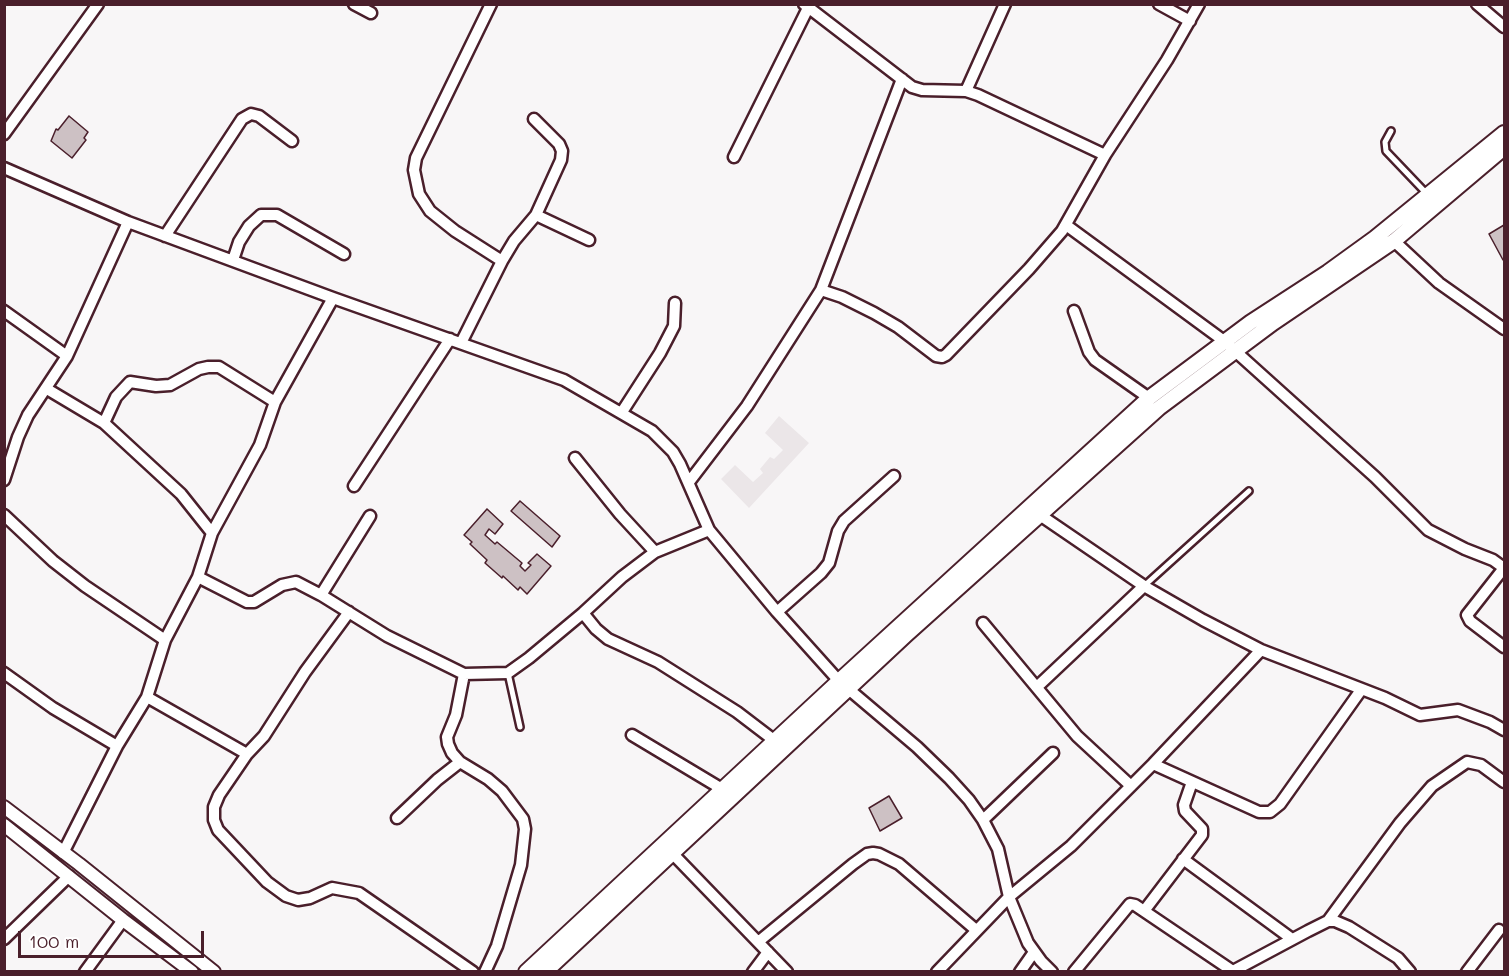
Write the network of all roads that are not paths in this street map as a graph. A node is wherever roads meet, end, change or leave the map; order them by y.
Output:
1 (98, 4) edge
2 (354, 4) edge
3 (491, 4) edge
4 (1005, 4) edge
5 (1159, 4) edge
6 (1199, 4) edge
7 (1477, 4) edge
8 (806, 6) edge
9 (371, 13) dead end
10 (1190, 21) junction
11 (1504, 27) edge
12 (902, 79) junction
13 (966, 91) junction
14 (534, 119) dead end
15 (1391, 131) dead end
16 (1504, 133) edge
17 (4, 134) edge
18 (292, 141) dead end
19 (1504, 148) edge
20 (1105, 155) junction
21 (734, 157) dead end
22 (4, 168) edge
23 (1428, 195) junction
24 (536, 215) junction
25 (128, 222) junction
26 (1066, 225) junction
27 (165, 236) junction
28 (589, 240) dead end
29 (1394, 241) junction
30 (344, 254) dead end
31 (233, 260) junction
32 (502, 261) junction
33 (821, 290) junction
34 (333, 298) junction
35 (675, 303) dead end
36 (4, 311) edge
37 (1074, 311) dead end
38 (1504, 329) edge
39 (455, 341) junction
40 (1229, 346) junction
41 (67, 356) junction
42 (47, 389) junction
43 (1149, 399) junction
44 (275, 402) junction
45 (622, 412) junction
46 (105, 423) junction
47 (575, 458) dead end
48 (894, 476) dead end
49 (4, 480) edge
50 (689, 482) junction
51 (354, 486) dead end
52 (1249, 491) dead end
53 (4, 515) edge
54 (1040, 515) junction
55 (370, 516) dead end
56 (709, 530) junction
57 (212, 533) junction
58 (655, 552) junction
59 (1504, 568) edge
60 (198, 577) junction
61 (1144, 586) junction
62 (321, 595) junction
63 (349, 612) junction
64 (777, 612) junction
65 (583, 613) junction
66 (983, 623) dead end
67 (165, 640) junction
68 (1504, 647) edge
69 (1261, 650) junction
70 (4, 673) edge
71 (464, 674) junction
72 (508, 674) junction
73 (843, 686) junction
74 (1038, 686) junction
75 (1361, 690) junction
76 (147, 697) junction
77 (520, 727) dead end
78 (1504, 730) edge
79 (632, 735) dead end
80 (775, 741) junction
81 (117, 746) junction
82 (1053, 753) dead end
83 (247, 754) junction
84 (460, 762) junction
85 (1153, 764) junction
86 (1192, 782) junction
87 (1504, 782) edge
88 (1131, 786) junction
89 (722, 789) junction
90 (4, 807) edge
91 (397, 818) dead end
92 (983, 820) junction
93 (4, 825) edge
94 (63, 853) junction
95 (672, 853) junction
96 (1183, 859) junction
97 (69, 876) junction
98 (1009, 897) junction
99 (1144, 911) junction
100 (123, 920) junction
101 (1328, 921) junction
102 (976, 930) junction
103 (1500, 930) dead end
104 (4, 939) edge
105 (1292, 939) junction
106 (758, 942) junction
107 (768, 952) junction
108 (1034, 952) junction
109 (1234, 971) edge
110 (86, 972) edge
111 (192, 972) edge
112 (214, 972) edge
113 (473, 972) edge
114 (485, 972) edge
115 (526, 972) edge
116 (545, 972) edge
117 (753, 972) edge
118 (787, 972) edge
119 (937, 972) edge
120 (1020, 972) edge
121 (1052, 972) edge
122 (1074, 972) edge
123 (1410, 972) edge
124 (1467, 972) edge

1 - 17 street
2 - 9 street
3 - 32 street
4 - 13 street
5 - 10 street
6 - 10 street
7 - 11 street
8 - 12 street
8 - 21 street
10 - 20 street
12 - 13 street
12 - 33 street
13 - 20 street
14 - 24 street
15 - 23 lane
16 - 23 main road
18 - 27 street
19 - 29 main road
20 - 26 street
22 - 25 street
23 - 40 main road
24 - 28 street
24 - 32 street
25 - 27 street
25 - 41 street
26 - 33 street
26 - 40 street
27 - 31 street
29 - 38 street
29 - 40 main road
30 - 31 street
31 - 34 street
32 - 39 street
33 - 50 street
34 - 39 street
34 - 44 street
35 - 45 street
36 - 41 street
37 - 43 street
39 - 45 street
39 - 51 street
40 - 43 main road
40 - 54 main road
40 - 59 street
41 - 42 street
42 - 46 street
42 - 49 street
43 - 73 main road
44 - 46 street
44 - 57 street
45 - 50 street
46 - 57 street
47 - 58 street
48 - 64 street
50 - 56 street
52 - 61 lane
53 - 67 street
54 - 61 street
54 - 73 main road
55 - 62 street
56 - 58 street
56 - 64 street
57 - 60 street
58 - 65 street
59 - 68 street
60 - 62 street
60 - 67 street
61 - 69 street
61 - 74 street
62 - 63 street
63 - 71 street
63 - 83 street
64 - 73 street
65 - 72 street
65 - 80 street
66 - 74 street
67 - 76 street
69 - 75 street
69 - 85 street
70 - 81 street
71 - 72 street
71 - 84 street
72 - 77 lane
73 - 80 main road
73 - 92 street
73 - 95 main road
74 - 88 street
75 - 78 street
75 - 86 street
76 - 81 street
76 - 83 street
79 - 89 street
80 - 89 main road
81 - 94 street
82 - 92 street
83 - 113 street
84 - 91 street
84 - 114 street
85 - 86 street
85 - 88 street
86 - 96 street
87 - 101 street
88 - 98 street
89 - 115 main road
90 - 94 street
92 - 98 street
93 - 97 street
94 - 112 street
95 - 106 street
95 - 116 main road
96 - 99 street
96 - 105 street
97 - 100 street
97 - 104 street
98 - 102 street
98 - 108 street
99 - 109 street
99 - 122 street
100 - 110 street
100 - 111 street
101 - 105 street
101 - 123 street
102 - 106 street
102 - 119 street
103 - 124 street
105 - 109 street
106 - 107 street
107 - 117 street
107 - 118 street
108 - 120 street
108 - 121 street

